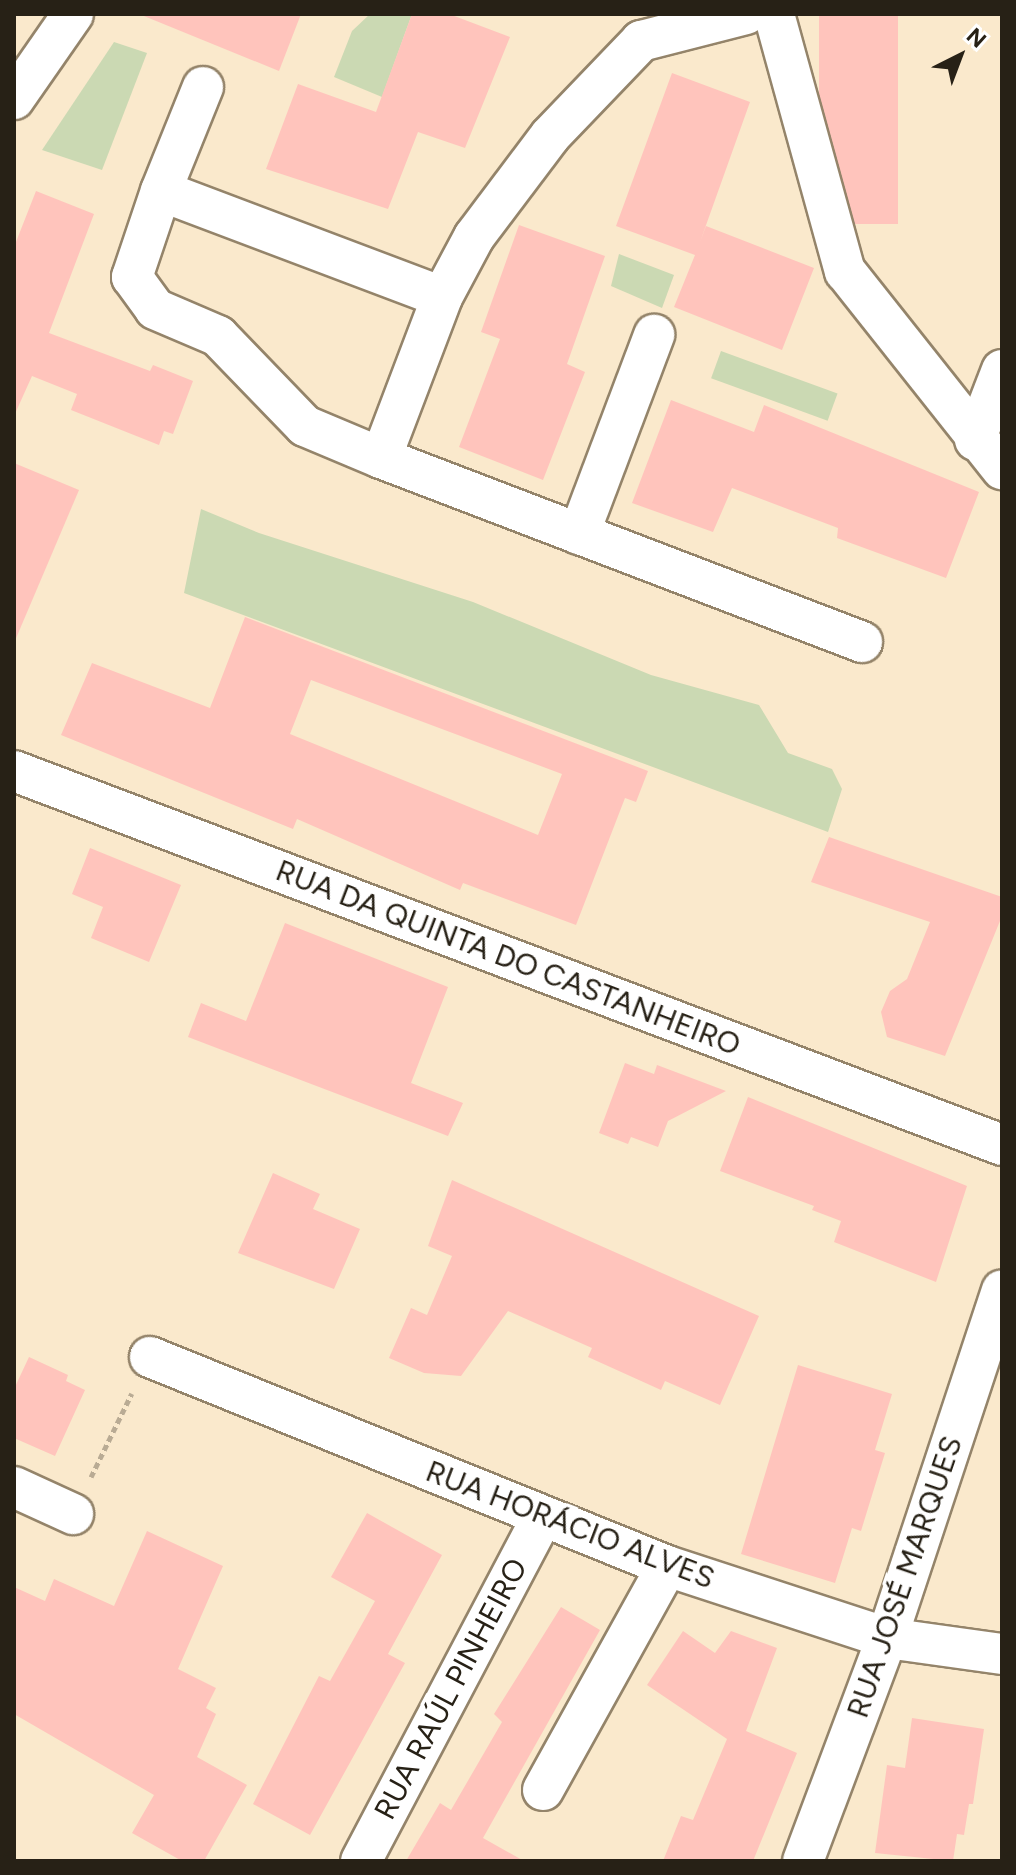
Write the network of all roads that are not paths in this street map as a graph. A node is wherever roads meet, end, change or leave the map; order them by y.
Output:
1 (73, 14) edge
2 (746, 14) edge
3 (774, 14) edge
4 (203, 87) dead end
5 (14, 99) edge
6 (161, 191) junction
7 (442, 297) junction
8 (654, 335) dead end
9 (1002, 370) edge
10 (975, 440) junction
11 (381, 458) junction
12 (1002, 469) edge
13 (579, 534) junction
14 (862, 642) dead end
15 (14, 771) edge
16 (1002, 1145) edge
17 (1002, 1291) edge
18 (150, 1357) road end
19 (14, 1487) edge
20 (73, 1514) road end
21 (542, 1517) junction
22 (667, 1566) junction
23 (887, 1638) junction
24 (1002, 1654) edge
25 (543, 1790) dead end
26 (361, 1861) edge
27 (803, 1861) edge

1 - 5 street
2 - 7 street
3 - 10 street
4 - 6 street
6 - 7 street
6 - 11 street
7 - 11 street
8 - 13 street
9 - 10 street
10 - 12 street
11 - 13 street
13 - 14 street
15 - 16 street, RUA DA QUINTA DO CASTANHEIRO
17 - 23 street, RUA JOSÉ MARQUES
18 - 21 street, RUA HORÁCIO ALVES
19 - 20 street
21 - 22 street, RUA HORÁCIO ALVES
21 - 26 street, RUA RAÚL PINHEIRO
22 - 23 street, RUA HORÁCIO ALVES
22 - 25 street
23 - 24 street, RUA HORÁCIO ALVES
23 - 27 street, RUA JOSÉ MARQUES

